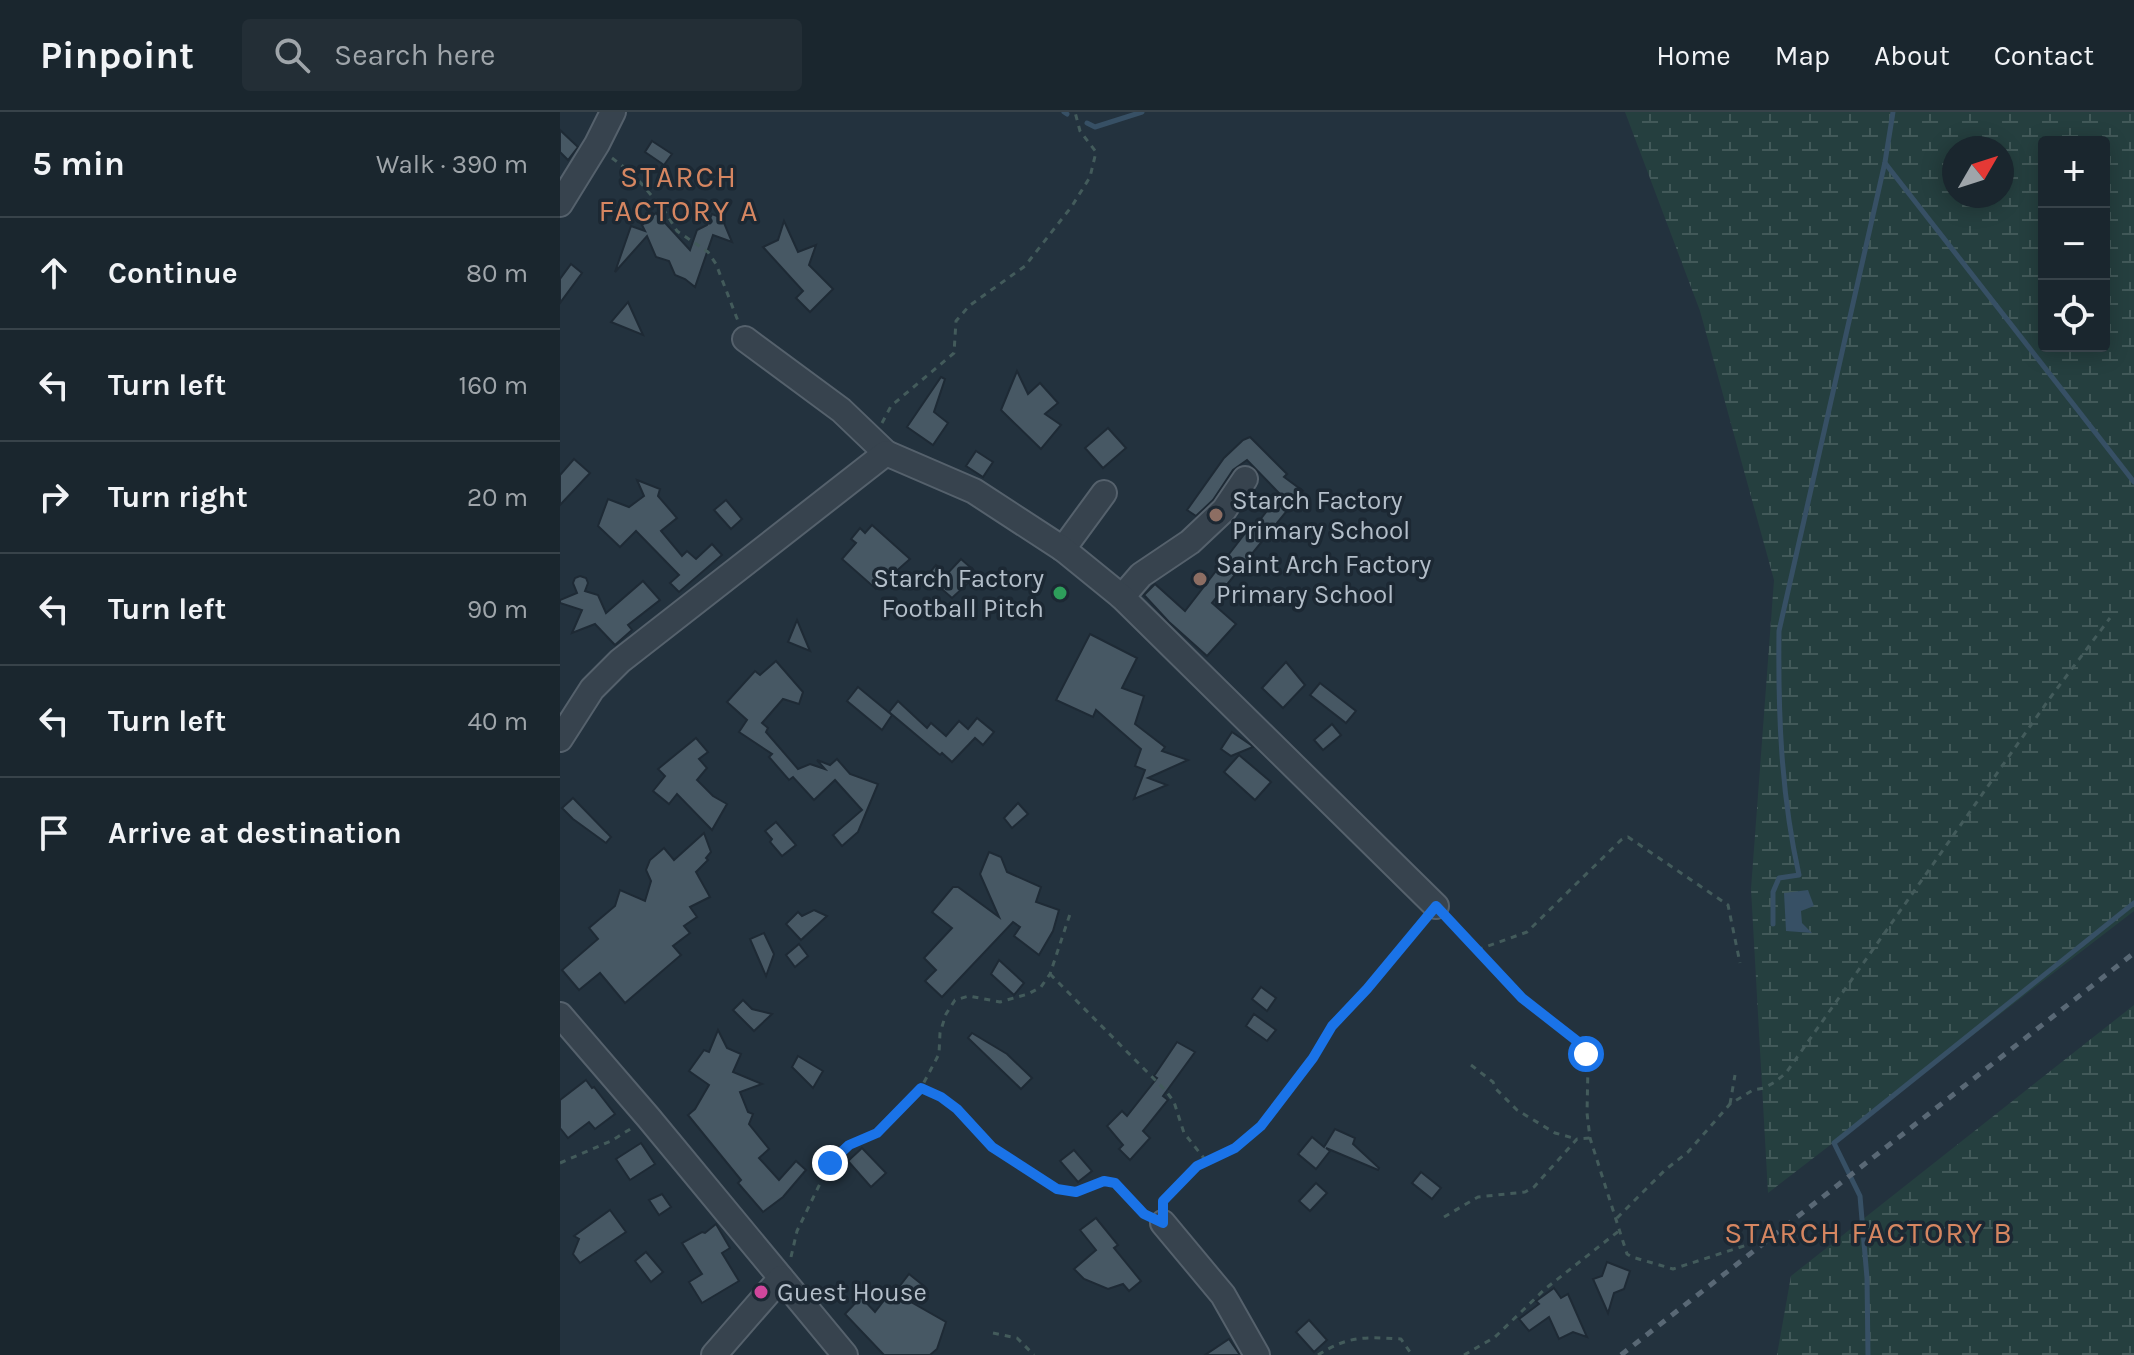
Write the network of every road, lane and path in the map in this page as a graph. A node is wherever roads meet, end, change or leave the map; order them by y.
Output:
1 (613, 112) edge
2 (1075, 112) edge
3 (597, 144) junction
4 (560, 204) edge
5 (745, 339) joint
6 (879, 447) junction
7 (1245, 479) dead end
8 (1104, 493) dead end
9 (1063, 549) junction
10 (1122, 597) junction
11 (2110, 618) dead end
12 (560, 739) edge
13 (1436, 906) junction
14 (1070, 914) dead end
15 (1477, 950) junction
16 (1740, 963) dead end
17 (1050, 974) junction
18 (560, 1015) edge
19 (1471, 1065) dead end
20 (1735, 1075) dead end
21 (921, 1088) junction
22 (1730, 1104) junction
23 (648, 1117) junction
24 (1590, 1138) junction
25 (1577, 1139) junction
26 (1207, 1162) junction
27 (560, 1163) edge
28 (1444, 1217) dead end
29 (1617, 1218) junction
30 (1163, 1223) junction
31 (1620, 1230) junction
32 (1750, 1244) dead end
33 (781, 1278) junction
34 (993, 1333) dead end
35 (714, 1355) edge
36 (845, 1355) edge
37 (1034, 1355) edge
38 (1257, 1355) edge
39 (1318, 1355) edge
40 (1412, 1355) edge
41 (1464, 1355) edge

1 - 3 street
2 - 6 path
3 - 4 street
3 - 5 path
5 - 6 street
6 - 9 street
6 - 12 street
7 - 10 street
8 - 9 street
9 - 10 street
10 - 13 street
11 - 22 path
13 - 15 path
13 - 26 path
14 - 17 path
15 - 16 path
15 - 24 path
17 - 21 path
17 - 26 path
18 - 23 street
19 - 25 path
20 - 22 path
21 - 30 path
21 - 33 path
22 - 29 path
23 - 27 path
23 - 33 street
24 - 25 path
24 - 29 path
25 - 28 path
26 - 30 path
29 - 31 path
30 - 38 street
31 - 32 path
31 - 41 path
33 - 35 street
33 - 36 street
34 - 37 path
39 - 40 path

